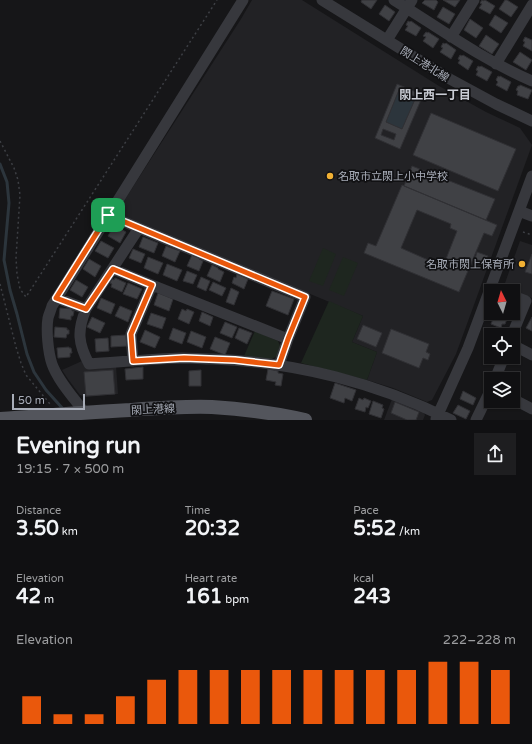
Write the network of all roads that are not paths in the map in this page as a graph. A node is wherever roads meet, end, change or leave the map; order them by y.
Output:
1 (243, 0) edge
2 (322, 0) edge
3 (394, 0) edge
4 (474, 0) edge
5 (410, 4) edge
6 (532, 6) edge
7 (451, 37) junction
8 (387, 40) junction
9 (496, 64) junction
10 (532, 81) edge
11 (532, 121) edge
12 (532, 176) edge
13 (519, 211) junction
14 (108, 215) junction
15 (532, 216) edge
16 (139, 228) junction
17 (113, 269) junction
18 (497, 284) edge
19 (152, 285) junction
20 (56, 298) junction
21 (529, 302) edge
22 (86, 309) junction
23 (484, 313) edge
24 (516, 328) edge
25 (288, 339) junction
26 (520, 349) edge
27 (532, 355) edge
28 (133, 361) junction
29 (279, 365) junction
30 (484, 403) edge
31 (520, 403) edge
32 (532, 410) edge
33 (71, 414) junction
34 (104, 416) edge
35 (437, 417) edge
36 (0, 419) edge
37 (305, 420) edge
38 (451, 420) edge
39 (476, 420) edge

1 - 14 street
2 - 8 street, 閖上港北線
3 - 5 street
4 - 7 street
5 - 7 street
5 - 8 street
6 - 9 street
7 - 9 street
8 - 11 street, 閖上港北線
9 - 10 street
12 - 13 street
13 - 15 street
13 - 18 street
14 - 16 street
14 - 20 street
16 - 17 street
16 - 25 street
17 - 19 street
17 - 22 street
19 - 25 street
19 - 28 street
20 - 22 street
20 - 33 street
21 - 24 street
22 - 28 street
23 - 35 street
25 - 29 street
26 - 27 street
28 - 29 street
29 - 35 street
30 - 39 street
31 - 32 street
33 - 34 main road, 閖上港線
33 - 36 main road, 閖上港線
34 - 37 main road, 閖上港線
35 - 38 street

